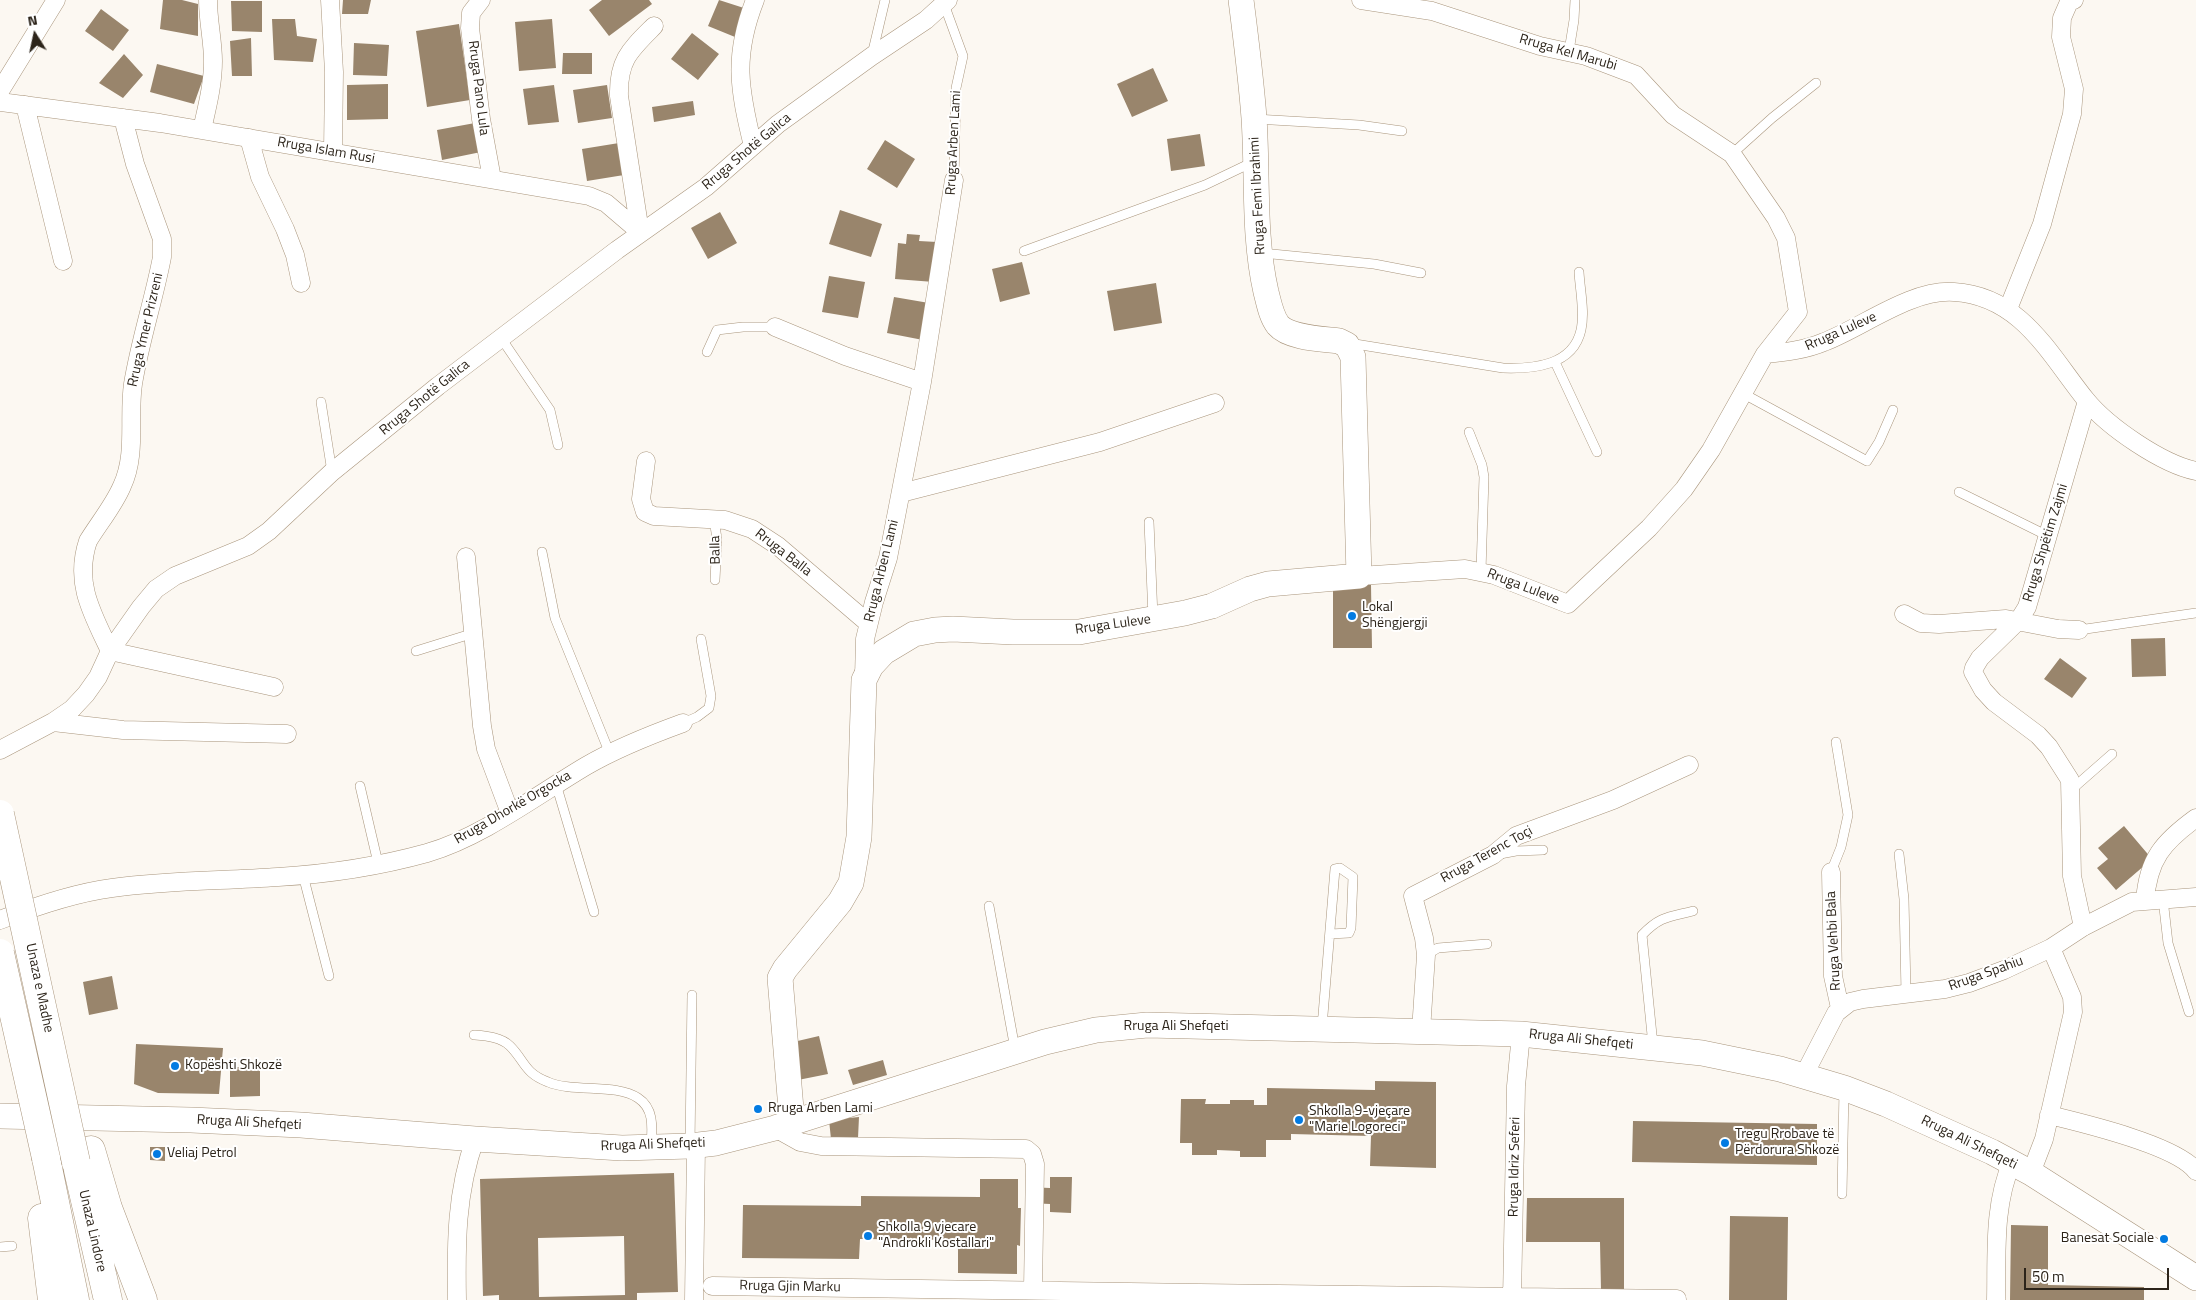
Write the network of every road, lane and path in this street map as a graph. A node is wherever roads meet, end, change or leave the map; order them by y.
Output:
1 (56, 0) edge
2 (208, 0) edge
3 (330, 0) edge
4 (481, 0) edge
5 (756, 0) edge
6 (885, 0) edge
7 (1241, 0) edge
8 (1361, 0) edge
9 (1575, 0) edge
10 (2074, 0) edge
11 (946, 2) edge
12 (654, 26) dead end
13 (1569, 51) junction
14 (872, 56) junction
15 (1816, 83) dead end
16 (0, 91) edge
17 (0, 102) edge
18 (25, 104) junction
19 (123, 118) junction
20 (1254, 119) junction
21 (202, 130) junction
22 (1402, 131) dead end
23 (249, 138) junction
24 (753, 146) junction
25 (333, 152) junction
26 (1732, 154) junction
27 (1255, 160) junction
28 (492, 179) junction
29 (954, 180) joint
30 (640, 232) junction
31 (1024, 251) dead end
32 (1260, 253) junction
33 (63, 261) dead end
34 (1579, 272) dead end
35 (1420, 273) dead end
36 (301, 283) dead end
37 (2008, 309) junction
38 (775, 327) joint
39 (501, 338) junction
40 (1339, 341) junction
41 (707, 352) dead end
42 (1765, 354) junction
43 (1555, 362) junction
44 (922, 382) junction
45 (1744, 394) junction
46 (2087, 401) junction
47 (321, 402) dead end
48 (1215, 403) dead end
49 (1893, 410) dead end
50 (1469, 432) dead end
51 (558, 445) dead end
52 (1597, 452) dead end
53 (646, 461) dead end
54 (2196, 471) edge
55 (332, 472) junction
56 (1958, 492) dead end
57 (900, 493) junction
58 (714, 520) junction
59 (1149, 522) dead end
60 (2048, 536) junction
61 (542, 552) dead end
62 (466, 557) dead end
63 (1481, 571) junction
64 (1359, 576) junction
65 (715, 580) dead end
66 (2196, 613) edge
67 (1904, 614) dead end
68 (1153, 619) junction
69 (2019, 620) junction
70 (868, 623) junction
71 (2079, 630) joint
72 (475, 632) junction
73 (701, 639) dead end
74 (110, 651) junction
75 (416, 651) dead end
76 (274, 686) dead end
77 (864, 687) junction
78 (53, 722) junction
79 (683, 723) joint
80 (287, 734) dead end
81 (1836, 742) dead end
82 (0, 750) edge
83 (610, 754) junction
84 (2112, 754) dead end
85 (1689, 765) dead end
86 (556, 784) junction
87 (360, 786) dead end
88 (2071, 790) junction
89 (510, 812) junction
90 (2196, 818) edge
91 (2, 825) edge
92 (1543, 850) dead end
93 (1899, 854) dead end
94 (1493, 855) junction
95 (378, 863) junction
96 (1831, 872) joint
97 (303, 875) junction
98 (2196, 897) edge
99 (2163, 899) junction
100 (2145, 901) junction
101 (989, 906) dead end
102 (1694, 911) dead end
103 (594, 912) dead end
104 (0, 920) edge
105 (2083, 927) junction
106 (1330, 934) junction
107 (1487, 944) dead end
108 (2051, 948) junction
109 (0, 953) edge
110 (1426, 955) junction
111 (329, 976) dead end
112 (1906, 993) junction
113 (692, 995) dead end
114 (1840, 1008) junction
115 (2189, 1012) dead end
116 (0, 1016) edge
117 (1322, 1030) junction
118 (1421, 1031) junction
119 (1521, 1034) junction
120 (474, 1035) dead end
121 (1653, 1047) junction
122 (1016, 1051) junction
123 (1804, 1075) junction
124 (1844, 1088) junction
125 (2049, 1115) junction
126 (0, 1116) edge
127 (784, 1124) junction
128 (474, 1139) junction
129 (693, 1146) junction
130 (651, 1147) junction
131 (84, 1156) junction
132 (39, 1159) junction
133 (2021, 1168) junction
134 (2196, 1171) edge
135 (1842, 1194) dead end
136 (12, 1246) dead end
137 (0, 1247) edge
138 (2196, 1278) edge
139 (712, 1286) dead end
140 (1033, 1290) junction
141 (1104, 1295) edge
142 (1391, 1298) edge
143 (1677, 1298) dead end
144 (1512, 1299) edge
145 (52, 1300) edge
146 (75, 1300) edge
147 (108, 1300) edge
148 (144, 1300) edge
149 (457, 1300) edge
150 (694, 1300) edge
151 (1996, 1300) edge

1 - 16 street
2 - 21 street
3 - 25 street
4 - 28 street, Rruga Pano Lula
5 - 24 street
6 - 14 lane
7 - 20 main road, Rruga Femi Ibrahimi
8 - 13 street, Rruga Kel Marubi
9 - 13 lane
10 - 37 street
11 - 14 street, Rruga Shotë Galica
11 - 29 lane, Rruga Arben Lami
12 - 30 street
13 - 26 street, Rruga Kel Marubi
14 - 24 street, Rruga Shotë Galica
15 - 26 lane
17 - 18 street, Rruga Islam Rusi
18 - 19 street, Rruga Islam Rusi
18 - 33 street
19 - 21 street, Rruga Islam Rusi
19 - 74 street, Rruga Ymer Prizreni
20 - 22 lane
20 - 27 main road, Rruga Femi Ibrahimi
21 - 23 street, Rruga Islam Rusi
23 - 25 street, Rruga Islam Rusi
23 - 36 street
24 - 30 street, Rruga Shotë Galica
25 - 28 street, Rruga Islam Rusi
26 - 42 street, Rruga Kel Marubi
27 - 31 lane
27 - 32 main road, Rruga Femi Ibrahimi
28 - 30 street, Rruga Islam Rusi
29 - 44 street, Rruga Arben Lami
30 - 39 street, Rruga Shotë Galica
32 - 35 lane
32 - 40 main road, Rruga Femi Ibrahimi
34 - 43 lane, Rruga Femi Ibrahimi
37 - 42 street, Rruga Luleve
37 - 46 street, Rruga Luleve
38 - 41 lane
38 - 44 street
39 - 51 lane
39 - 55 street, Rruga Shotë Galica
40 - 43 lane, Rruga Femi Ibrahimi
40 - 64 main road
42 - 45 street, Rruga Luleve
43 - 52 lane
44 - 57 street, Rruga Arben Lami
45 - 49 lane
45 - 63 street, Rruga Luleve
46 - 54 street, Rruga Luleve
46 - 60 street, Rruga Shpëtim Zajmi
47 - 55 lane
48 - 57 street
50 - 63 lane
53 - 58 street, Rruga Balla
55 - 74 street, Rruga Shotë Galica
56 - 60 lane
57 - 70 street, Rruga Arben Lami
58 - 65 lane, Balla
58 - 70 street, Rruga Balla
59 - 68 lane
60 - 69 street, Rruga Shpëtim Zajmi
61 - 83 lane
62 - 72 street
63 - 64 street, Rruga Luleve
64 - 68 main road, Rruga Luleve
66 - 71 lane
67 - 69 street
68 - 77 main road, Rruga Luleve
69 - 71 street
69 - 88 street, Rruga Shpëtim Zajmi
70 - 77 street, Rruga Arben Lami
72 - 75 lane
72 - 89 street
73 - 79 lane, Rruga Dhorkë Orgocka
74 - 76 street
74 - 78 street, Rruga Shotë Galica
77 - 127 main road, Rruga Arben Lami
78 - 80 street
78 - 82 street, Rruga Shotë Galica
79 - 83 street, Rruga Dhorkë Orgocka
81 - 96 lane
83 - 86 street, Rruga Dhorkë Orgocka
84 - 88 lane
85 - 94 street, Rruga Terenc Toçi
86 - 89 street, Rruga Dhorkë Orgocka
86 - 103 lane
87 - 95 lane
88 - 105 street, Rruga Shpëtim Zajmi
89 - 95 street, Rruga Dhorkë Orgocka
90 - 100 street
91 - 131 highway, Unaza e Madhe, bridge
92 - 94 lane
93 - 112 lane
94 - 110 street, Rruga Terenc Toçi
95 - 97 street, Rruga Dhorkë Orgocka
96 - 114 street, Rruga Vehbi Bala
97 - 104 street, Rruga Dhorkë Orgocka
97 - 111 lane
98 - 99 street, Rruga Spahiu
99 - 100 street, Rruga Spahiu
99 - 115 lane
100 - 105 street, Rruga Spahiu
101 - 122 lane
102 - 121 lane
105 - 108 street, Rruga Spahiu
106 - 106 lane
106 - 117 lane
107 - 110 lane
108 - 112 street, Rruga Spahiu
108 - 125 street
109 - 132 highway, bridge
110 - 118 street, Rruga Terenc Toçi
112 - 114 street, Rruga Spahiu
113 - 129 lane
114 - 123 street
116 - 132 highway
117 - 118 main road, Rruga Ali Shefqeti
117 - 122 main road, Rruga Ali Shefqeti
118 - 119 main road, Rruga Ali Shefqeti
119 - 121 main road, Rruga Ali Shefqeti
119 - 144 street, Rruga Idriz Seferi
120 - 130 lane
121 - 123 main road, Rruga Ali Shefqeti
122 - 127 main road, Rruga Ali Shefqeti
123 - 124 main road, Rruga Ali Shefqeti
124 - 133 main road, Rruga Ali Shefqeti
124 - 135 lane
125 - 133 street
125 - 134 street
126 - 128 main road, Rruga Ali Shefqeti
127 - 129 main road, Rruga Ali Shefqeti
127 - 140 street
128 - 130 main road, Rruga Ali Shefqeti
128 - 149 street
129 - 130 main road, Rruga Ali Shefqeti
129 - 150 street
131 - 147 highway, Unaza Lindore
131 - 148 highway
132 - 145 highway
132 - 146 highway
133 - 138 main road, Rruga Ali Shefqeti
133 - 151 street
136 - 137 lane
139 - 140 street, Rruga Gjin Marku
140 - 141 street, Rruga Gjin Marku
141 - 142 street, Rruga Gjin Marku
142 - 144 street, Rruga Gjin Marku
143 - 144 street, Rruga Gjin Marku

